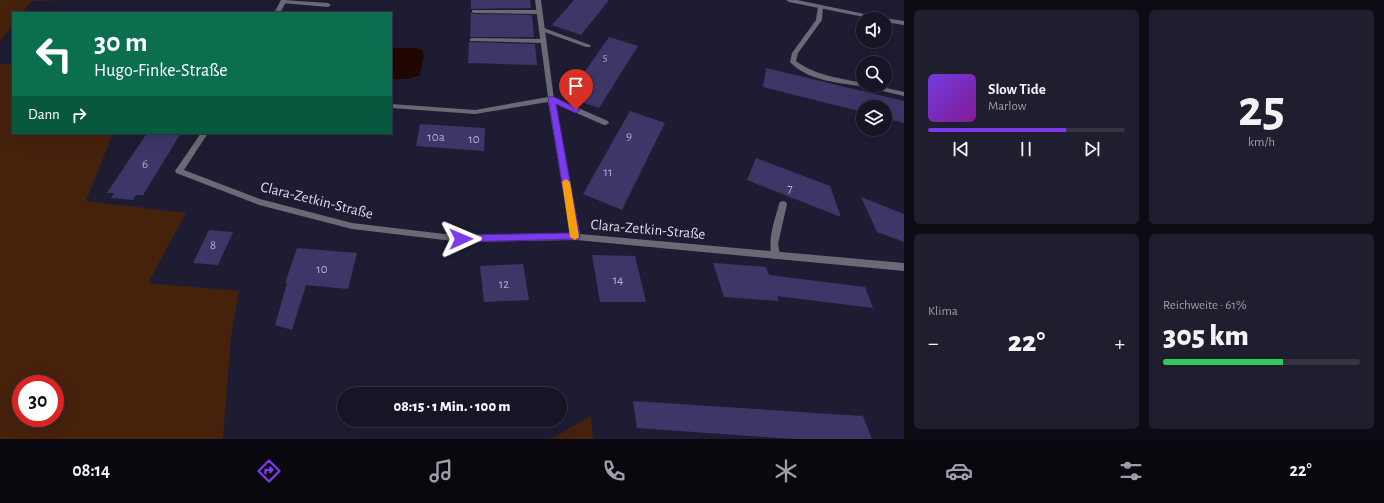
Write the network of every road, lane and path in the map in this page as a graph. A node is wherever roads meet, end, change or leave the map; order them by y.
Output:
1 (538, 0) edge
2 (789, 0) edge
3 (283, 1) edge
4 (797, 1) edge
5 (328, 5) dead end
6 (820, 7) junction
7 (474, 11) dead end
8 (278, 12) edge
9 (539, 12) junction
10 (856, 14) edge
11 (892, 21) edge
12 (904, 23) edge
13 (541, 29) junction
14 (472, 40) dead end
15 (543, 41) junction
16 (588, 46) dead end
17 (856, 83) edge
18 (892, 91) edge
19 (904, 94) edge
20 (551, 99) junction
21 (392, 106) edge
22 (606, 123) dead end
23 (204, 134) edge
24 (782, 204) dead end
25 (576, 237) junction
26 (776, 255) junction
27 (904, 267) edge

1 - 9 street
2 - 4 street
3 - 5 street
3 - 8 street
4 - 6 street
6 - 10 street
6 - 17 street
7 - 9 street
9 - 13 street
11 - 12 street
13 - 15 street
13 - 16 street
14 - 15 street
15 - 20 street
18 - 19 street
20 - 21 street
20 - 22 street
20 - 25 street
23 - 25 street, Clara-Zetkin-Straße
24 - 26 street
25 - 26 street, Clara-Zetkin-Straße
26 - 27 street, Clara-Zetkin-Straße

